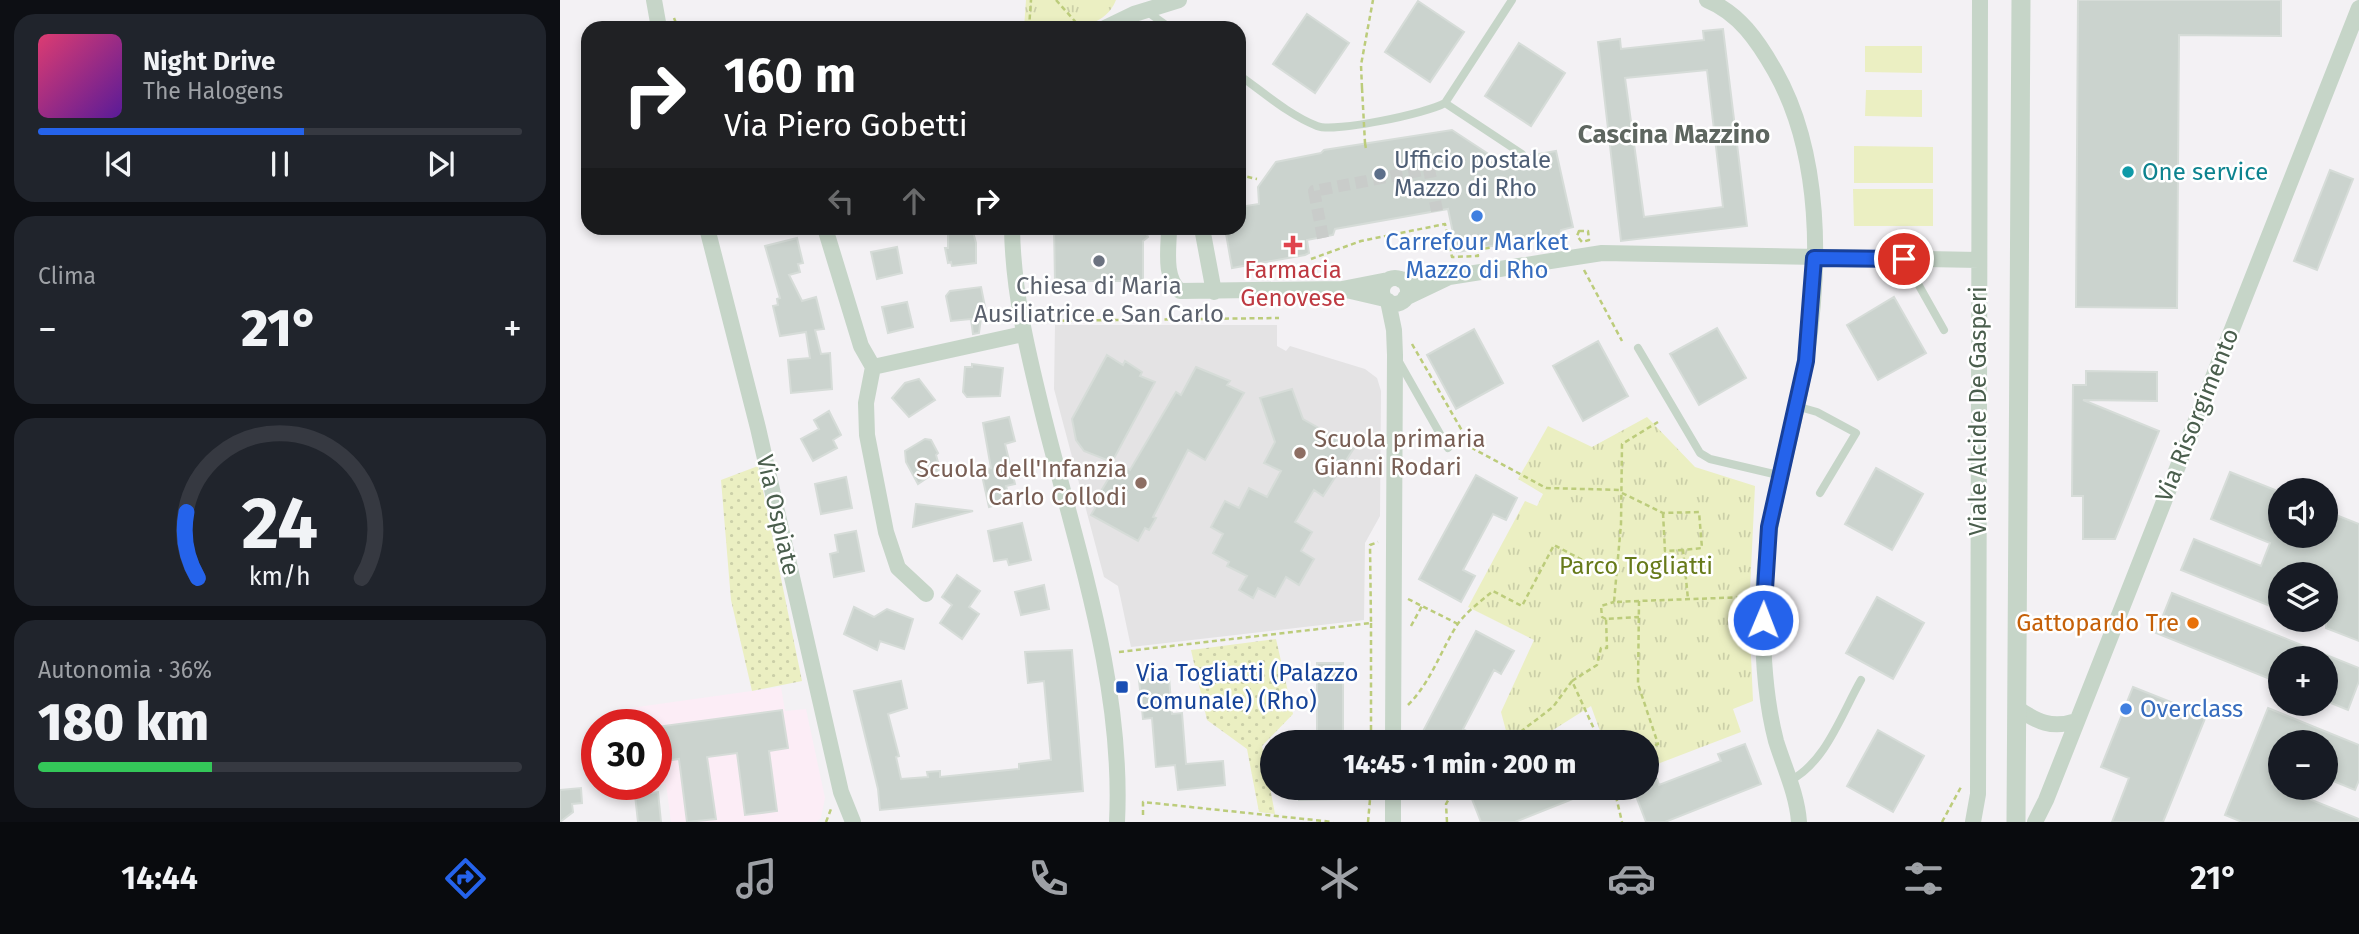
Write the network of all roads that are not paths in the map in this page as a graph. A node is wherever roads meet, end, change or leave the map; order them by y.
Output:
1 (1179, 0) edge
2 (1512, 0) edge
3 (1980, 0) edge
4 (2021, 0) edge
5 (1715, 2) edge
6 (1136, 8) edge
7 (2359, 8) edge
8 (1116, 21) edge
9 (1158, 21) edge
10 (1246, 80) edge
11 (1445, 103) junction
12 (1522, 154) dead end
13 (709, 235) edge
14 (827, 235) edge
15 (1013, 235) edge
16 (1169, 235) edge
17 (1203, 235) edge
18 (1814, 258) junction
19 (1904, 259) junction
20 (1979, 260) junction
21 (1449, 276) junction
22 (1395, 280) junction
23 (1342, 289) junction
24 (1214, 292) junction
25 (1395, 300) junction
26 (1022, 328) junction
27 (1944, 330) dead end
28 (1638, 348) dead end
29 (1395, 355) junction
30 (873, 367) junction
31 (1796, 406) junction
32 (1448, 448) dead end
33 (1778, 475) junction
34 (1820, 493) dead end
35 (926, 594) dead end
36 (1861, 680) dead end
37 (2017, 708) junction
38 (2076, 721) junction
39 (1393, 730) edge
40 (1789, 780) junction
41 (1393, 800) edge
42 (845, 804) junction
43 (845, 822) edge
44 (853, 822) edge
45 (1117, 822) edge
46 (1393, 822) edge
47 (1799, 822) edge
48 (1973, 822) edge
49 (2016, 822) edge
50 (2035, 822) edge

1 - 6 street
2 - 11 lane
3 - 20 street, Viale Alcide De Gasperi
4 - 37 street, Viale Alcide De Gasperi
5 - 18 street
6 - 8 street
6 - 9 lane
7 - 38 street, Via Risorgimento
10 - 11 lane
11 - 12 lane
13 - 42 street, Via Ospiate
14 - 30 street
15 - 26 street
16 - 24 street
17 - 24 street
18 - 19 street
18 - 21 street
18 - 31 street
19 - 20 street
19 - 27 lane
20 - 48 street, Viale Alcide De Gasperi
21 - 22 street
21 - 25 street
22 - 23 street
22 - 25 street
23 - 24 street
23 - 25 street
25 - 29 street
26 - 30 street
26 - 45 street
28 - 33 lane
29 - 32 lane
29 - 39 street
30 - 35 street
31 - 33 street
31 - 34 lane
33 - 40 street
36 - 40 lane
37 - 38 street
37 - 49 street, Viale Alcide De Gasperi
38 - 50 street, Via Risorgimento
40 - 47 street
41 - 46 street
42 - 43 street, Via Ospiate
42 - 44 street, Via Ospiate

